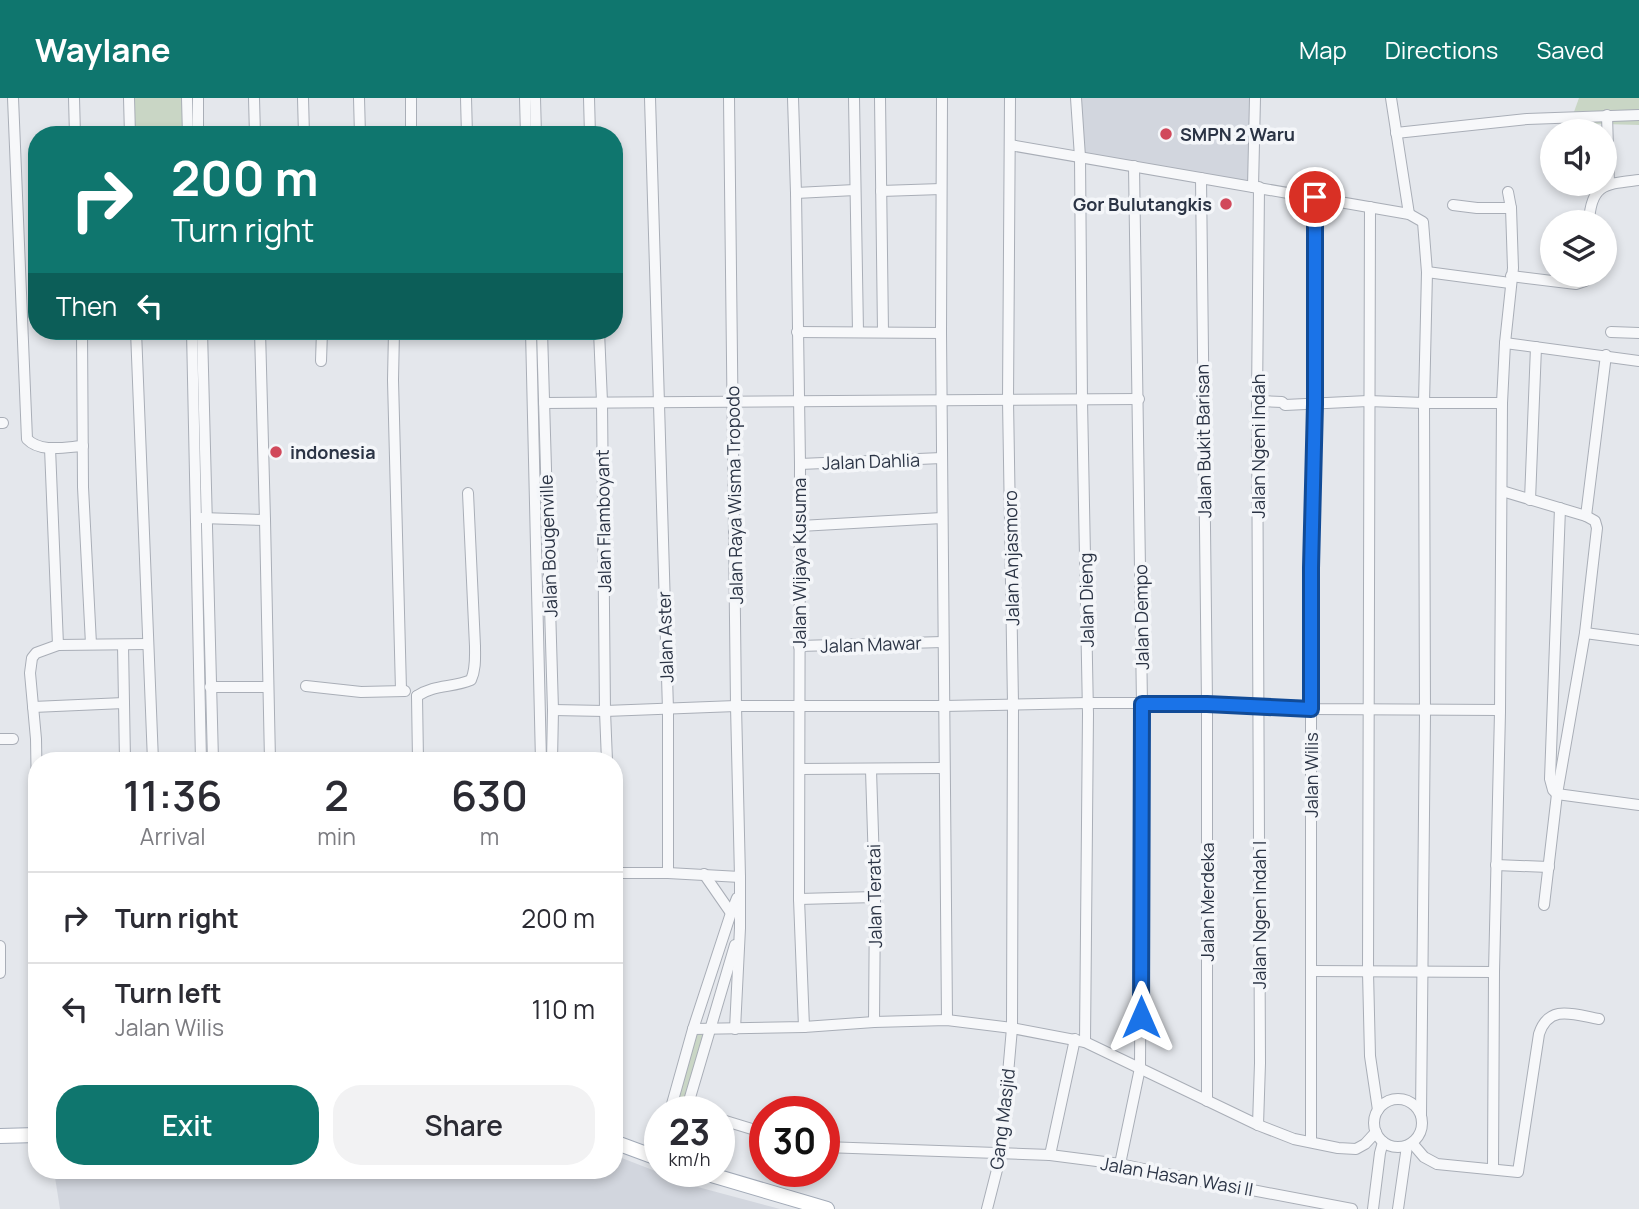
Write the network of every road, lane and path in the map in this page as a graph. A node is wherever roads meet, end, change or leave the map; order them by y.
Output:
1 (13, 98) edge
2 (74, 98) edge
3 (130, 98) edge
4 (187, 98) edge
5 (198, 98) edge
6 (254, 98) edge
7 (303, 98) edge
8 (359, 98) edge
9 (411, 98) edge
10 (466, 98) edge
11 (525, 98) edge
12 (535, 98) edge
13 (589, 98) edge
14 (650, 98) edge
15 (729, 98) edge
16 (793, 98) edge
17 (854, 98) edge
18 (880, 98) edge
19 (942, 98) edge
20 (1010, 98) edge
21 (1076, 98) edge
22 (1255, 98) edge
23 (1391, 98) edge
24 (1607, 115) junction
25 (1639, 115) edge
26 (1607, 119) edge
27 (75, 126) edge
28 (130, 126) edge
29 (188, 126) edge
30 (198, 126) edge
31 (255, 126) edge
32 (304, 126) edge
33 (360, 126) edge
34 (411, 126) edge
35 (467, 126) edge
36 (526, 126) edge
37 (536, 126) edge
38 (590, 126) edge
39 (1396, 133) junction
40 (1010, 145) junction
41 (1080, 157) junction
42 (1134, 166) junction
43 (1201, 178) junction
44 (1639, 180) edge
45 (1617, 183) edge
46 (1256, 187) junction
47 (941, 189) junction
48 (855, 190) junction
49 (881, 191) junction
50 (1508, 192) dead end
51 (796, 193) junction
52 (1315, 197) junction
53 (1453, 205) dead end
54 (1370, 207) junction
55 (1511, 208) junction
56 (1409, 214) junction
57 (1427, 272) junction
58 (1511, 279) junction
59 (1540, 281) edge
60 (797, 332) junction
61 (858, 332) junction
62 (883, 332) junction
63 (1611, 332) dead end
64 (941, 333) junction
65 (1639, 333) edge
66 (82, 340) edge
67 (136, 340) edge
68 (192, 340) edge
69 (202, 340) edge
70 (260, 340) edge
71 (322, 340) edge
72 (394, 340) edge
73 (531, 340) edge
74 (542, 340) edge
75 (599, 340) edge
76 (1505, 343) junction
77 (1536, 346) junction
78 (1606, 355) junction
79 (321, 361) dead end
80 (1639, 361) edge
81 (1008, 400) junction
82 (1082, 400) junction
83 (1139, 400) junction
84 (799, 401) junction
85 (941, 401) junction
86 (1257, 401) junction
87 (1368, 401) junction
88 (602, 402) junction
89 (659, 402) junction
90 (732, 402) junction
91 (544, 403) junction
92 (1424, 403) junction
93 (1502, 403) junction
94 (1315, 404) junction
95 (83, 446) junction
96 (51, 448) junction
97 (942, 458) junction
98 (800, 464) junction
99 (1502, 491) junction
100 (468, 493) dead end
101 (1530, 500) junction
102 (1560, 508) junction
103 (1586, 516) junction
104 (202, 518) junction
105 (942, 518) junction
106 (265, 520) junction
107 (800, 526) junction
108 (1585, 633) junction
109 (1639, 640) edge
110 (943, 642) junction
111 (91, 644) junction
112 (58, 645) junction
113 (123, 645) junction
114 (148, 645) junction
115 (799, 646) junction
116 (306, 686) dead end
117 (211, 687) junction
118 (268, 687) junction
119 (401, 690) junction
120 (417, 696) junction
121 (124, 703) junction
122 (1088, 703) junction
123 (1013, 704) junction
124 (1142, 704) junction
125 (1207, 704) junction
126 (1258, 705) junction
127 (736, 706) junction
128 (944, 706) junction
129 (33, 707) junction
130 (799, 707) junction
131 (553, 709) junction
132 (1311, 709) junction
133 (1425, 709) junction
134 (668, 710) junction
135 (1369, 710) junction
136 (1500, 710) junction
137 (605, 711) junction
138 (0, 739) edge
139 (13, 739) dead end
140 (35, 752) edge
141 (123, 752) edge
142 (153, 752) edge
143 (201, 752) edge
144 (213, 752) edge
145 (270, 752) edge
146 (418, 752) edge
147 (541, 752) edge
148 (552, 752) edge
149 (607, 752) edge
150 (942, 768) junction
151 (800, 769) junction
152 (871, 770) junction
153 (1557, 794) junction
154 (1639, 804) edge
155 (1496, 865) junction
156 (1549, 867) junction
157 (623, 873) edge
158 (668, 873) junction
159 (704, 874) junction
160 (740, 877) junction
161 (740, 892) junction
162 (875, 897) junction
163 (799, 899) junction
164 (1544, 905) dead end
165 (731, 913) junction
166 (740, 928) junction
167 (0, 946) edge
168 (1312, 971) junction
169 (1368, 971) junction
170 (1422, 972) junction
171 (1494, 972) junction
172 (0, 973) edge
173 (1599, 1018) dead end
174 (947, 1020) junction
175 (874, 1022) junction
176 (1012, 1023) junction
177 (804, 1027) junction
178 (693, 1029) junction
179 (709, 1029) junction
180 (735, 1029) junction
181 (1080, 1041) junction
182 (1140, 1068) junction
183 (674, 1096) edge
184 (693, 1096) edge
185 (1207, 1101) junction
186 (1378, 1110) junction
187 (1421, 1115) junction
188 (1258, 1125) junction
189 (1376, 1132) junction
190 (28, 1135) edge
191 (0, 1136) edge
192 (1311, 1142) junction
193 (1383, 1142) junction
194 (623, 1144) edge
195 (1410, 1144) junction
196 (840, 1148) edge
197 (644, 1150) edge
198 (1001, 1154) junction
199 (1050, 1155) junction
200 (1119, 1164) junction
201 (1493, 1169) junction
202 (735, 1182) edge
203 (827, 1209) edge
204 (987, 1209) edge
205 (1352, 1209) edge
206 (1373, 1209) edge
207 (1398, 1209) edge

1 - 96 street
2 - 27 street
3 - 28 street
4 - 29 street
5 - 30 street
6 - 31 street
7 - 32 street
8 - 33 street
9 - 34 street
10 - 35 street
11 - 36 street
12 - 37 street
13 - 38 street
14 - 89 street, Jalan Aster
15 - 90 street, Jalan Raya Wisma Tropodo
16 - 51 street, Jalan Wijaya Kusuma
17 - 48 street
18 - 49 street
19 - 47 street
20 - 40 street, Jalan Anjasmoro
21 - 41 street, Jalan Dieng
22 - 46 street, Jalan Ngeni Indah
23 - 39 street
24 - 25 street
24 - 26 street
24 - 39 street
39 - 56 street
40 - 41 street
40 - 81 street, Jalan Anjasmoro
41 - 42 street
41 - 82 street, Jalan Dieng
42 - 43 street
42 - 83 street, Jalan Dempo
43 - 46 street
43 - 125 street, Jalan Bukit Barisan
44 - 45 street
46 - 52 street
46 - 86 street, Jalan Ngeni Indah
47 - 49 street
47 - 64 street
48 - 51 street
48 - 61 street
49 - 62 street
50 - 55 street
51 - 60 street, Jalan Wijaya Kusuma
52 - 54 street
52 - 94 street, Jalan Wilis
53 - 55 street
54 - 56 street
54 - 87 street
55 - 58 street
56 - 57 street
57 - 58 street
57 - 92 street
58 - 59 street
58 - 76 street
60 - 61 street
60 - 84 street, Jalan Wijaya Kusuma
61 - 62 street
62 - 64 street
63 - 65 street
64 - 85 street
66 - 95 street
67 - 114 street
68 - 104 street
69 - 104 street
70 - 106 street
71 - 79 street
72 - 119 street
73 - 147 street
74 - 91 street, Jalan Bougenville
75 - 88 street, Jalan Flamboyant
76 - 77 street
76 - 93 street
77 - 78 street
77 - 101 street
78 - 80 street
78 - 103 street
81 - 82 street
81 - 85 street
81 - 123 street, Jalan Anjasmoro
82 - 83 street
82 - 122 street, Jalan Dieng
83 - 124 street, Jalan Dempo
84 - 85 street
84 - 90 street
84 - 98 street, Jalan Wijaya Kusuma
85 - 97 street
86 - 94 street
86 - 126 street, Jalan Ngeni Indah
87 - 92 street
87 - 94 street
87 - 135 street
88 - 89 street
88 - 91 street
88 - 137 street, Jalan Flamboyant
89 - 90 street
89 - 134 street, Jalan Aster
90 - 127 street, Jalan Raya Wisma Tropodo
91 - 131 street, Jalan Bougenville
92 - 93 street
92 - 133 street
93 - 99 street
94 - 132 street, Jalan Wilis
95 - 96 street
95 - 111 street
96 - 112 street
97 - 98 street, Jalan Dahlia
97 - 105 street
98 - 107 street, Jalan Wijaya Kusuma
99 - 101 street
99 - 136 street
100 - 120 street
101 - 102 street
102 - 103 street
102 - 153 street
103 - 108 street
104 - 106 street
104 - 117 street
104 - 143 street
105 - 107 street
105 - 110 street
106 - 118 street
107 - 115 street, Jalan Wijaya Kusuma
108 - 109 street
108 - 153 street
110 - 115 street, Jalan Mawar
110 - 128 street
111 - 112 street
111 - 113 street
112 - 129 street
113 - 114 street
113 - 121 street
114 - 142 street
115 - 130 street, Jalan Wijaya Kusuma
116 - 119 street
117 - 118 street
117 - 144 street
118 - 145 street
119 - 120 street
120 - 146 street
121 - 129 street
121 - 141 street
122 - 123 street
122 - 124 street
122 - 181 street, Jalan Dieng
123 - 128 street
123 - 176 street, Jalan Anjasmoro
124 - 125 street
124 - 182 street, Jalan Dempo
125 - 126 street
125 - 185 street, Jalan Merdeka
126 - 132 street
126 - 188 street, Jalan Ngen Indah I
127 - 130 street
127 - 134 street
127 - 160 street, Jalan Raya Wisma Tropodo
128 - 130 street
128 - 150 street
129 - 140 street
130 - 151 street, Jalan Wijaya Kusuma
131 - 137 street
131 - 148 street, Jalan Bougenville
132 - 135 street
132 - 168 street, Jalan Wilis
133 - 135 street
133 - 136 street
133 - 170 street
134 - 137 street
134 - 158 street, Jalan Aster
135 - 169 street
136 - 155 street
137 - 149 street, Jalan Flamboyant
138 - 139 street
150 - 152 street
150 - 174 street
151 - 152 street
151 - 163 street, Jalan Wijaya Kusuma
152 - 162 street, Jalan Teratai
153 - 154 street
153 - 156 street
155 - 156 street
155 - 171 street
156 - 164 street
157 - 158 street
158 - 159 street
159 - 160 street
159 - 165 street
160 - 161 street, Jalan Raya Wisma Tropodo
161 - 165 street
161 - 166 street, Jalan Raya Wisma Tropodo
162 - 163 street
162 - 175 street, Jalan Teratai
163 - 177 street, Jalan Wijaya Kusuma
165 - 178 street
166 - 179 street
166 - 180 street
167 - 172 street
168 - 169 street
168 - 192 street, Jalan Wilis
169 - 170 street
169 - 186 street
170 - 171 street
170 - 187 street
171 - 201 street
173 - 201 street
174 - 175 street
174 - 176 street
175 - 177 street
176 - 181 street
176 - 198 street, Gang Masjid
177 - 180 street
178 - 179 street
178 - 183 street
179 - 180 street
179 - 184 street
181 - 182 street
181 - 199 street, Jalan Dieng
182 - 185 street
182 - 200 street, Jalan Dempo
185 - 188 street
186 - 187 street
186 - 189 street
187 - 195 street
188 - 192 street
189 - 192 street
189 - 193 street
190 - 191 main road
193 - 195 street
193 - 206 street
194 - 197 main road
195 - 201 street
195 - 207 street
196 - 198 street, Jalan Hasan Wasi II
198 - 199 street, Jalan Hasan Wasi II
198 - 204 street, Gang Masjid
199 - 200 street, Jalan Hasan Wasi II
200 - 205 street, Jalan Hasan Wasi II
202 - 203 main road

